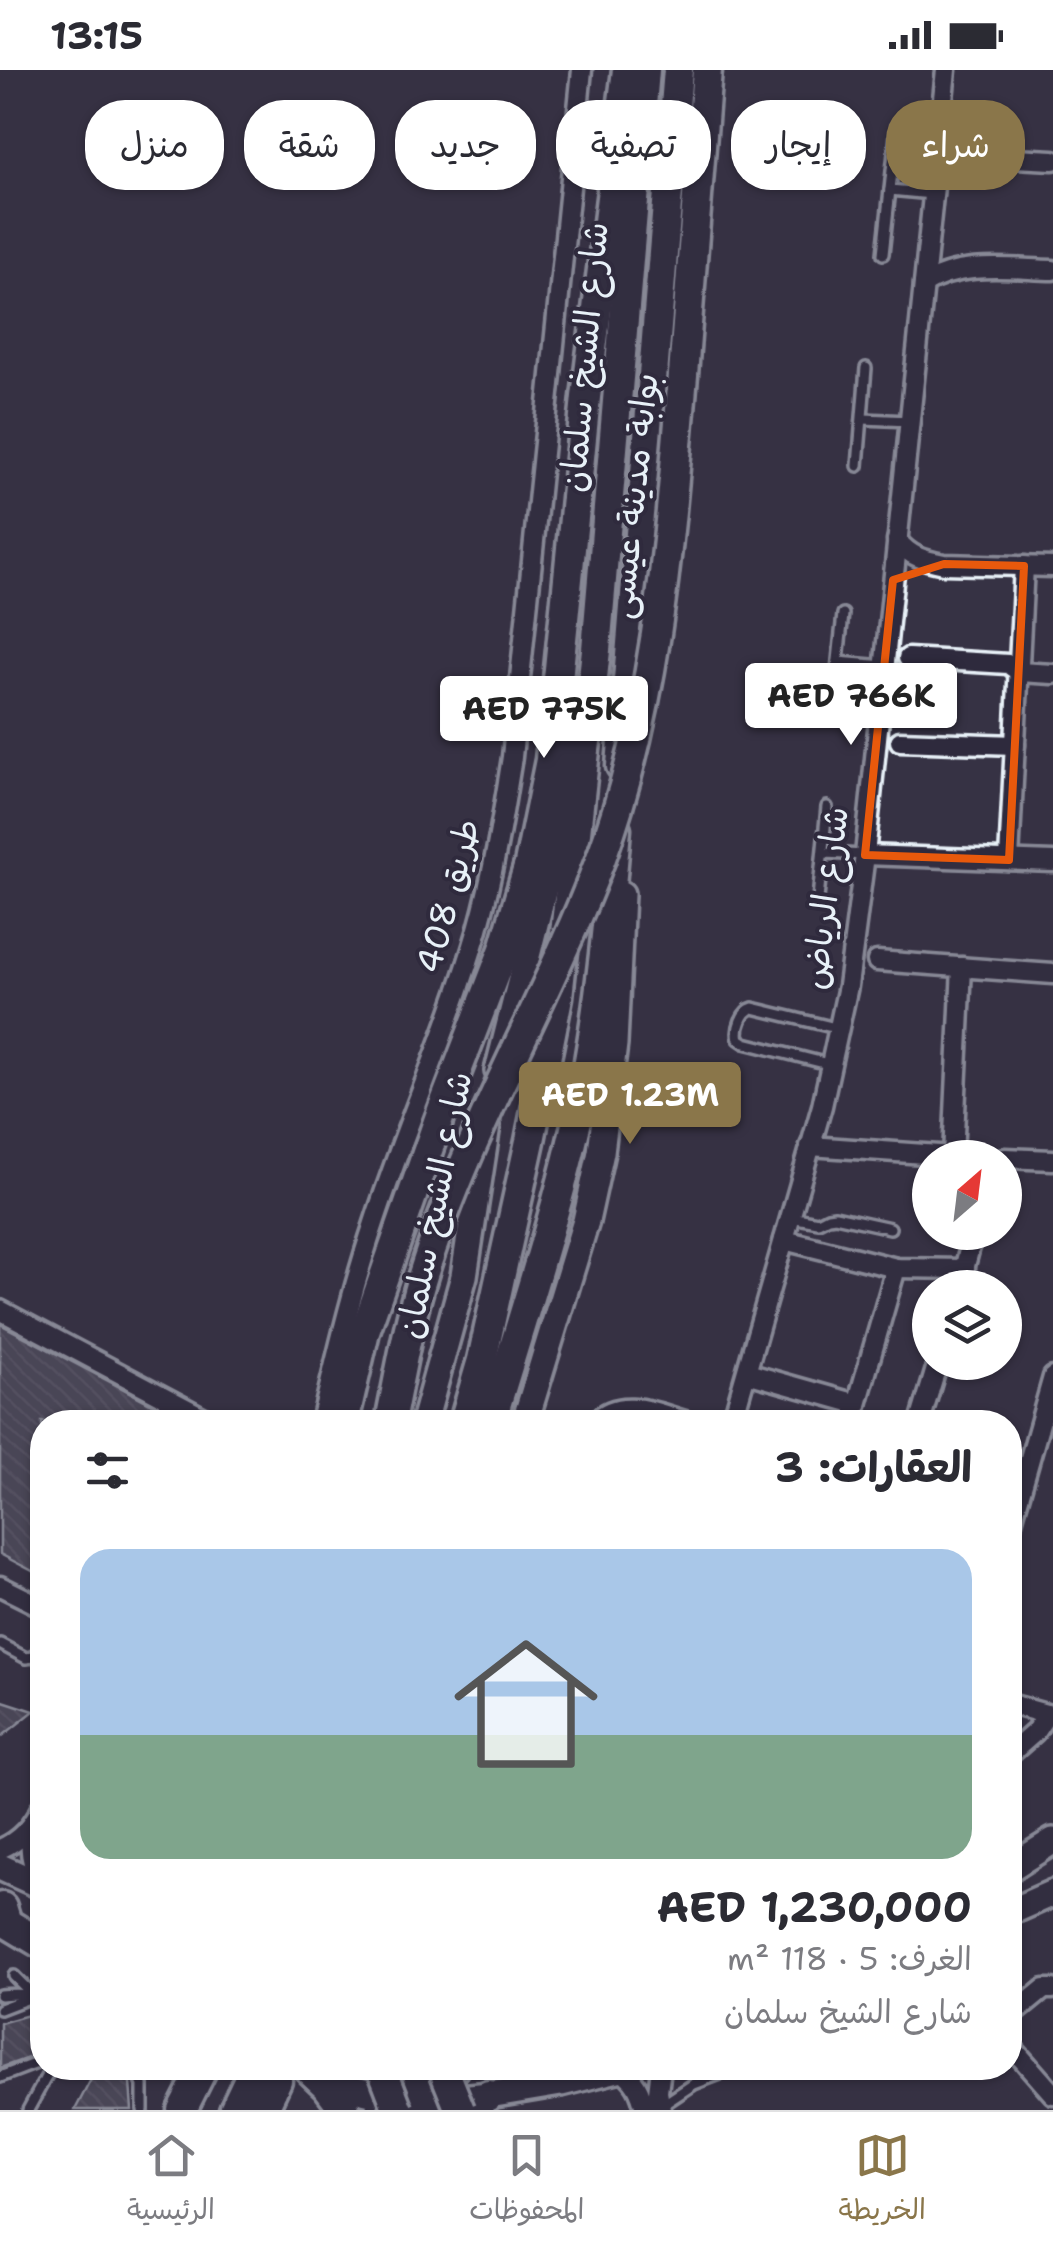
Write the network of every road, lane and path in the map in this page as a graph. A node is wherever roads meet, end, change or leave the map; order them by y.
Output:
1 (582, 70) edge
2 (627, 70) edge
3 (645, 70) edge
4 (678, 70) edge
5 (707, 70) edge
6 (946, 70) edge
7 (1025, 159) edge
8 (1053, 160) edge
9 (890, 190) joint
10 (932, 194) junction
11 (927, 250) junction
12 (883, 254) dead end
13 (974, 268) junction
14 (1053, 270) edge
15 (924, 284) junction
16 (866, 368) dead end
17 (863, 419) junction
18 (910, 422) junction
19 (858, 466) dead end
20 (897, 540) junction
21 (944, 564) junction
22 (1024, 566) junction
23 (1053, 566) edge
24 (893, 580) junction
25 (843, 614) dead end
26 (596, 650) junction
27 (908, 658) dead end
28 (838, 662) junction
29 (884, 666) junction
30 (1018, 672) junction
31 (1053, 674) edge
32 (833, 707) dead end
33 (900, 741) dead end
34 (1015, 744) junction
35 (827, 808) dead end
36 (824, 853) junction
37 (865, 855) junction
38 (1009, 860) junction
39 (1053, 862) edge
40 (613, 864) junction
41 (818, 899) dead end
42 (877, 960) dead end
43 (962, 967) junction
44 (1053, 974) edge
45 (840, 1029) junction
46 (832, 1066) junction
47 (954, 1140) edge
48 (810, 1146) junction
49 (912, 1153) edge
50 (1022, 1159) edge
51 (1053, 1160) edge
52 (791, 1216) junction
53 (890, 1228) dead end
54 (784, 1240) junction
55 (970, 1250) edge
56 (896, 1268) junction
57 (965, 1268) joint
58 (0, 1310) edge
59 (747, 1373) junction
60 (933, 1380) edge
61 (1052, 1384) edge
62 (857, 1404) junction
63 (189, 1410) edge
64 (325, 1410) edge
65 (347, 1410) edge
66 (392, 1410) edge
67 (427, 1410) edge
68 (467, 1410) edge
69 (495, 1410) edge
70 (530, 1410) edge
71 (614, 1410) edge
72 (642, 1410) edge
73 (736, 1410) edge
74 (855, 1410) edge
75 (924, 1410) edge
76 (1022, 1488) edge
77 (0, 1586) edge
78 (30, 1602) edge
79 (0, 1644) edge
80 (30, 1658) edge
81 (1022, 1707) edge
82 (1050, 1715) edge
83 (1022, 1743) edge
84 (30, 1828) edge
85 (1053, 1841) edge
86 (0, 1849) edge
87 (1022, 1860) edge
88 (0, 1867) edge
89 (30, 1879) edge
90 (1053, 1893) edge
91 (1, 1906) edge
92 (1022, 1907) edge
93 (30, 1922) edge
94 (30, 1937) edge
95 (14, 1976) dead end
96 (1053, 1990) edge
97 (30, 1992) edge
98 (0, 1995) edge
99 (30, 1995) edge
100 (30, 1998) edge
101 (1022, 2006) edge
102 (0, 2009) edge
103 (1022, 2059) edge
104 (30, 2066) edge
105 (0, 2077) edge
106 (45, 2080) edge
107 (141, 2080) edge
108 (185, 2080) edge
109 (197, 2080) edge
110 (261, 2080) edge
111 (266, 2080) edge
112 (319, 2080) edge
113 (335, 2080) edge
114 (449, 2080) edge
115 (573, 2080) edge
116 (632, 2080) edge
117 (659, 2080) edge
118 (704, 2080) edge
119 (397, 2094) edge
120 (1053, 2094) edge
121 (480, 2102) edge
122 (656, 2108) edge
123 (29, 2110) edge
124 (144, 2110) edge
125 (181, 2110) edge
126 (234, 2110) edge
127 (263, 2110) edge
128 (345, 2110) edge
129 (460, 2110) edge

1 - 64 street, طريق 408
2 - 65 main road, بوابة مدينة عيسى
3 - 26 main road, شارع الشيخ سلمان
4 - 40 main road, شارع الشيخ سلمان
5 - 66 main road, بوابة مدينة عيسى, bridge
6 - 10 street, شارع الرياض
7 - 8 street
9 - 10 lane
9 - 12 lane
10 - 11 street, شارع الرياض
11 - 13 street
11 - 15 street, شارع الرياض
13 - 14 street
13 - 15 street
15 - 18 street, شارع الرياض
16 - 17 lane
17 - 18 lane
17 - 19 lane
18 - 20 street, شارع الرياض
20 - 21 street
20 - 24 street, شارع الرياض
21 - 22 street
21 - 24 street
22 - 23 street
22 - 30 street
24 - 29 street, شارع الرياض
25 - 28 lane
26 - 67 main road, شارع الشيخ سلمان
26 - 68 main road, شارع الشيخ سلمان
27 - 30 street
28 - 29 lane
28 - 32 lane
29 - 37 street, شارع الرياض
30 - 31 street
30 - 34 street
33 - 34 street
34 - 38 street
35 - 36 lane
36 - 37 lane
36 - 41 lane
37 - 38 street
37 - 45 street, شارع الرياض
38 - 39 street
40 - 69 main road, شارع الشيخ سلمان
40 - 70 main road, شارع الشيخ سلمان
42 - 43 street
43 - 44 street
43 - 47 street
45 - 46 street, شارع الرياض
45 - 46 lane
46 - 48 street, شارع الرياض
48 - 49 street
48 - 52 street, شارع الرياض
50 - 51 street
52 - 53 lane
52 - 54 street, شارع الرياض
54 - 56 street
54 - 59 street, شارع الرياض
55 - 57 street
56 - 57 street
56 - 62 street
58 - 63 street
59 - 62 street
59 - 73 street, شارع الرياض
60 - 75 street
61 - 76 street
62 - 74 street
71 - 72 street
77 - 78 street
79 - 80 lane
81 - 82 street
82 - 83 street
84 - 86 street
85 - 87 main road
88 - 89 main road
90 - 92 main road
91 - 93 main road
91 - 94 main road
95 - 97 lane
96 - 101 street
98 - 99 lane
100 - 102 lane
103 - 120 street
104 - 105 lane
106 - 123 lane
107 - 124 lane
108 - 125 main road
109 - 125 main road
110 - 126 main road
111 - 127 main road
112 - 128 main road
113 - 119 main road
114 - 129 main road, bridge
115 - 121 main road
116 - 122 street
117 - 122 street
118 - 122 lane
119 - 121 main road

